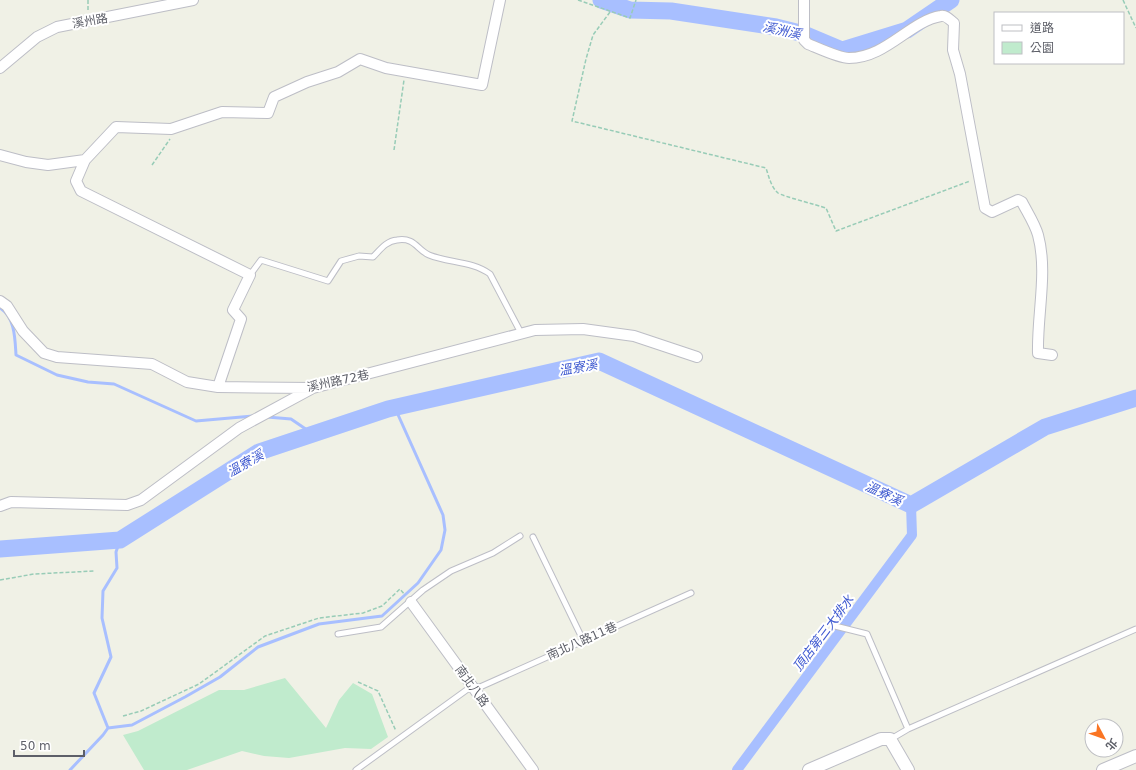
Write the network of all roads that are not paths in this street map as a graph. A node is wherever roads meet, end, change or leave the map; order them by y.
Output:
1 (188, 0) edge
2 (500, 0) edge
3 (804, 0) edge
4 (0, 68) edge
5 (0, 155) edge
6 (84, 160) junction
7 (250, 275) junction
8 (0, 301) edge
9 (521, 333) junction
10 (1052, 355) dead end
11 (697, 357) dead end
12 (218, 387) junction
13 (313, 388) junction
14 (0, 506) edge
15 (520, 536) dead end
16 (533, 538) dead end
17 (691, 593) dead end
18 (411, 602) junction
19 (836, 626) dead end
20 (1136, 629) edge
21 (338, 634) dead end
22 (582, 640) junction
23 (472, 686) junction
24 (908, 729) junction
25 (890, 739) junction
26 (1136, 756) edge
27 (356, 770) edge
28 (533, 770) edge
29 (808, 770) edge
30 (908, 770) edge
31 (1103, 770) edge

1 - 4 street, 溪州路
2 - 6 street
3 - 10 street
5 - 6 street
6 - 7 street
7 - 9 lane
7 - 12 street
8 - 12 street, 溪州路72巷
9 - 11 street, 溪州路72巷
9 - 13 street, 溪州路72巷
12 - 13 street, 溪州路72巷
13 - 14 street
15 - 18 lane
16 - 22 lane
17 - 22 lane, 南北八路11巷
18 - 21 lane
18 - 23 street, 南北八路
19 - 24 lane
20 - 24 lane
22 - 23 lane, 南北八路11巷
23 - 27 lane
23 - 28 street, 南北八路
24 - 25 lane
25 - 29 street
25 - 30 street
26 - 31 street

